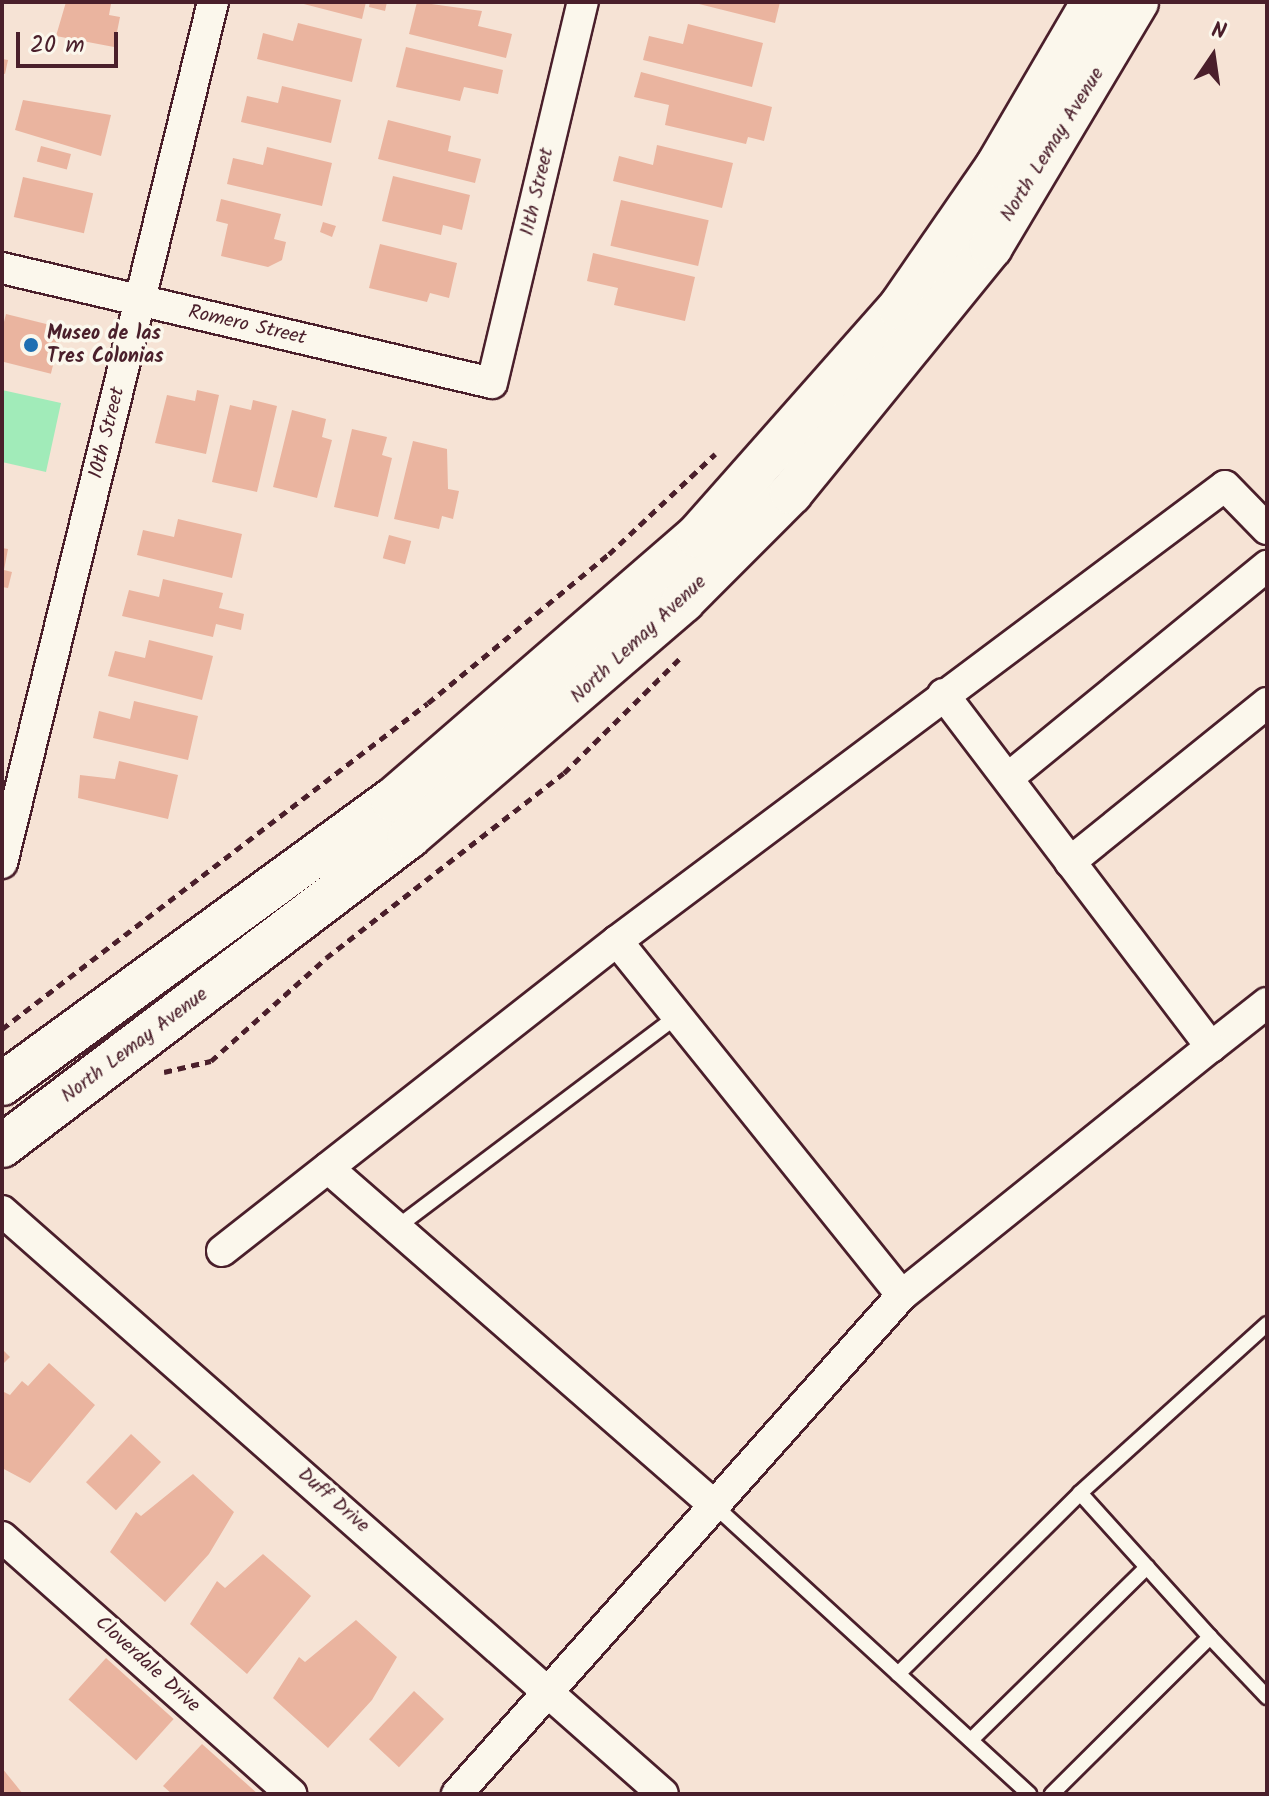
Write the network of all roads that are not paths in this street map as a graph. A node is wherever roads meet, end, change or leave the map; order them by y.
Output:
1 (213, 2) edge
2 (583, 2) edge
3 (1093, 2) edge
4 (1137, 2) edge
5 (2, 268) edge
6 (140, 300) junction
7 (492, 383) joint
8 (1267, 529) edge
9 (1267, 566) edge
10 (943, 694) junction
11 (1267, 703) edge
12 (1008, 778) junction
13 (1070, 862) junction
14 (2, 863) edge
15 (617, 941) junction
16 (1267, 1003) edge
17 (677, 1016) junction
18 (1211, 1047) junction
19 (2, 1084) edge
20 (2, 1146) edge
21 (328, 1168) junction
22 (2, 1211) edge
23 (396, 1228) junction
24 (222, 1251) dead end
25 (902, 1295) junction
26 (1267, 1324) edge
27 (1080, 1493) junction
28 (716, 1507) junction
29 (2, 1537) edge
30 (1147, 1567) junction
31 (1210, 1637) junction
32 (898, 1674) junction
33 (552, 1693) junction
34 (1267, 1697) edge
35 (971, 1740) junction
36 (291, 1794) edge
37 (457, 1794) edge
38 (663, 1794) edge
39 (1029, 1794) edge
40 (1052, 1794) edge

1 - 6 street, 10th Street
2 - 7 street, 11th Street
3 - 19 main road, North Lemay Avenue
4 - 20 main road, North Lemay Avenue
5 - 6 street, Romero Street
6 - 7 street, Romero Street
6 - 14 street, 10th Street
8 - 10 street
9 - 12 street
10 - 12 street
10 - 15 street
11 - 13 street
12 - 13 street
13 - 18 street
15 - 17 street
15 - 21 street
16 - 18 street
17 - 23 lane
17 - 25 street
18 - 25 street
21 - 23 street
21 - 24 street
22 - 33 street, Duff Drive
23 - 28 street
25 - 28 street
26 - 27 lane
27 - 30 lane
27 - 32 lane
28 - 32 lane
28 - 33 street
29 - 36 street, Cloverdale Drive
30 - 31 lane
30 - 35 lane
31 - 34 lane
31 - 40 lane
32 - 35 lane
33 - 37 street
33 - 38 street, Duff Drive
35 - 39 lane

